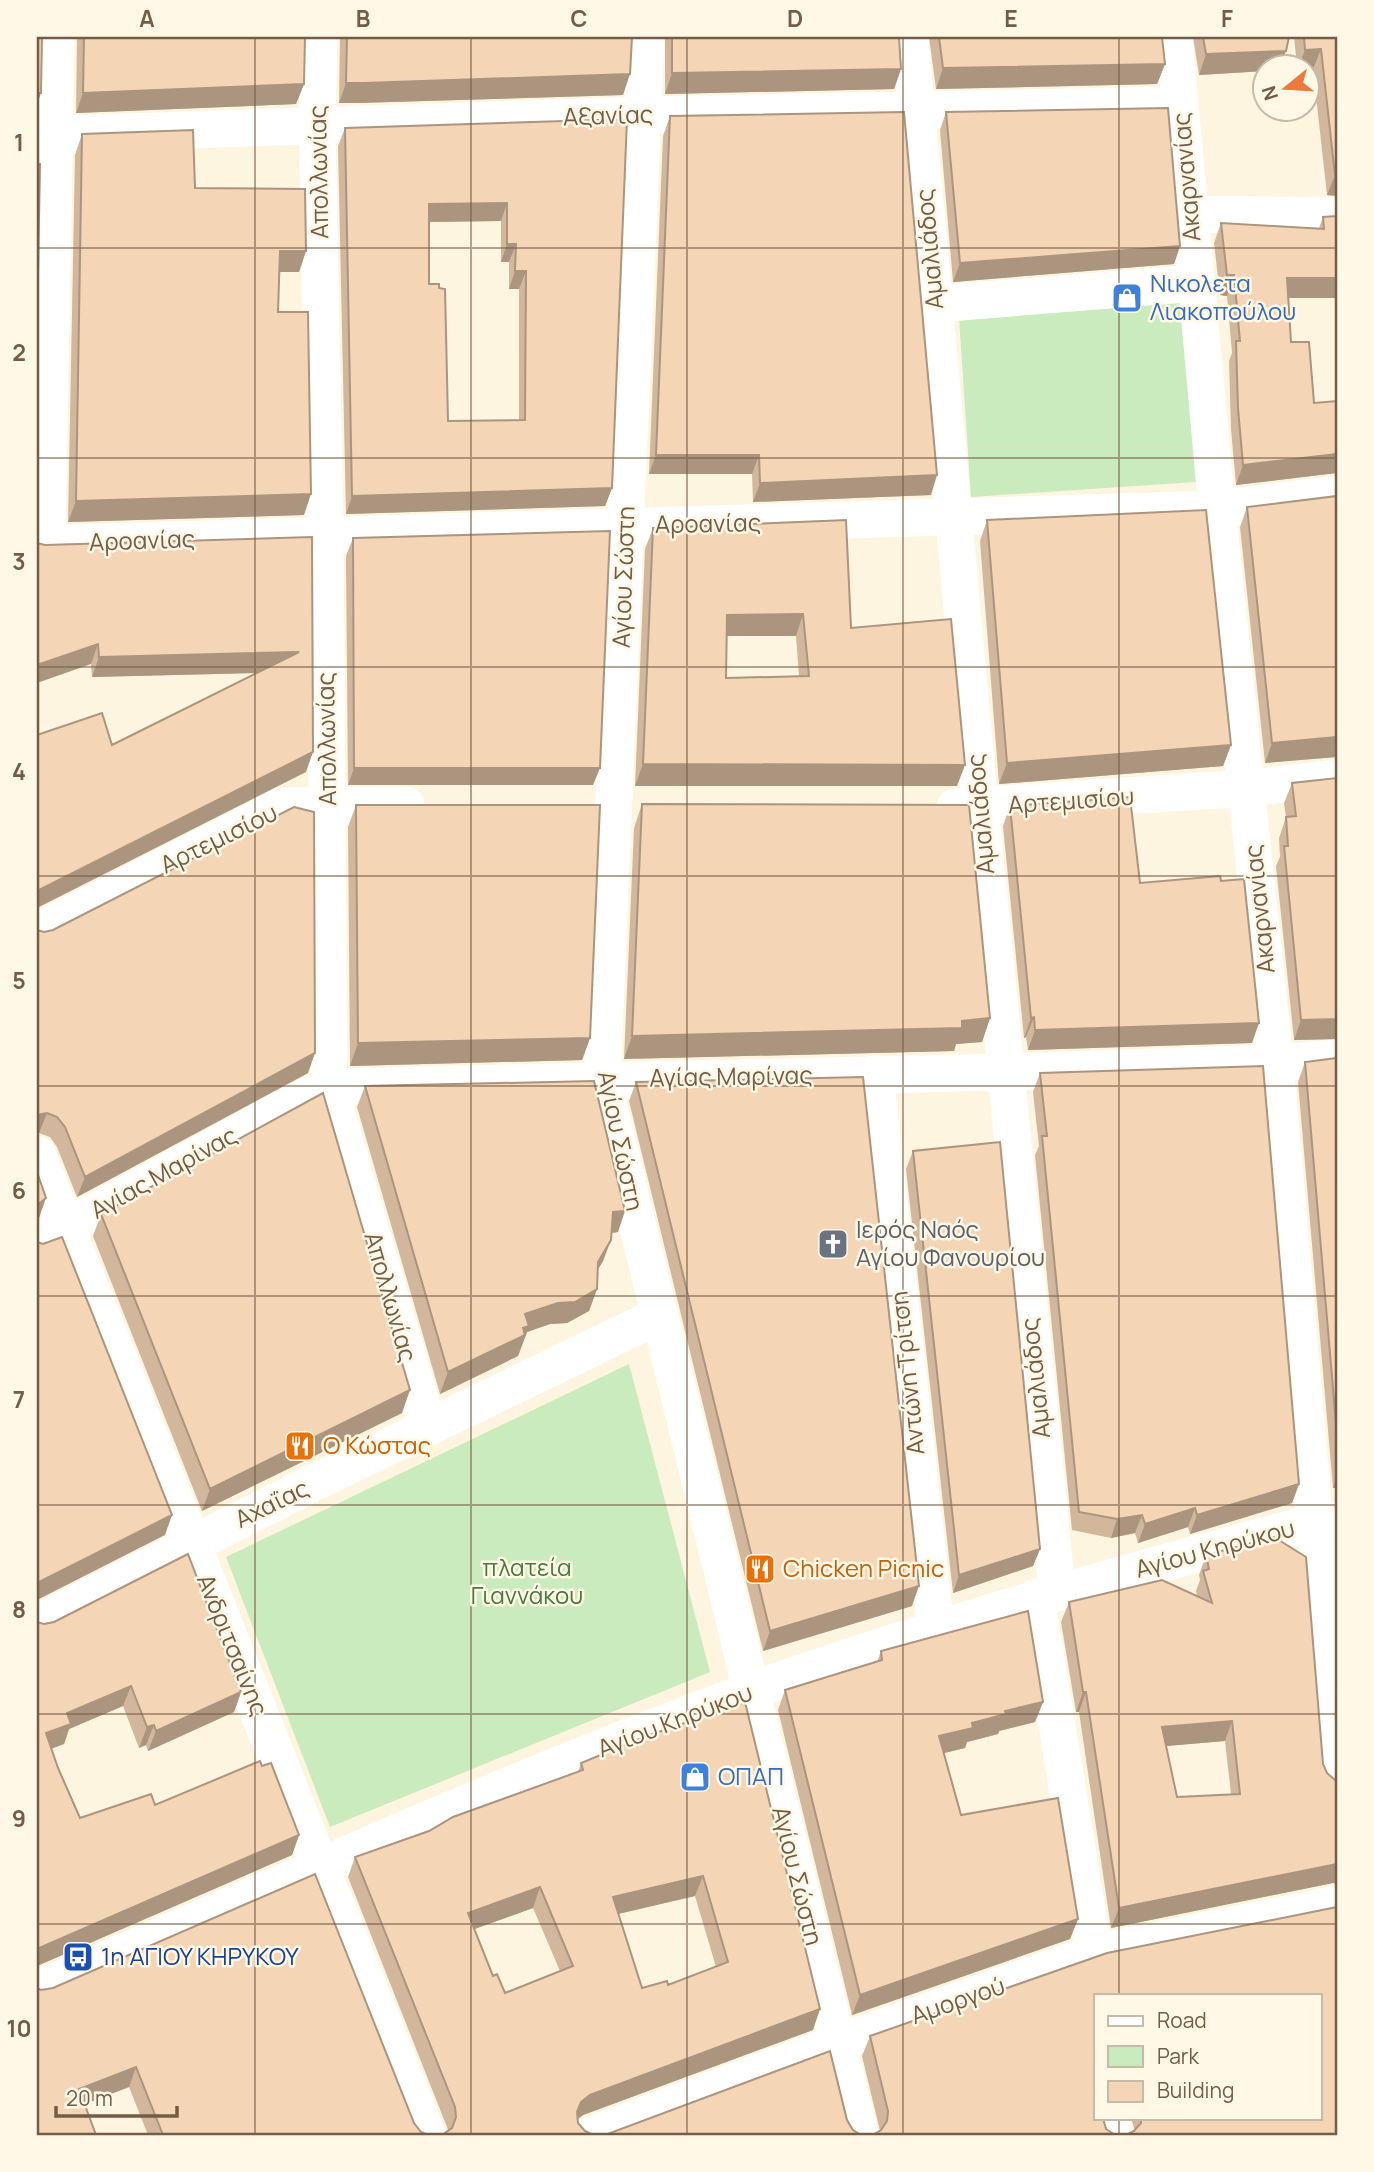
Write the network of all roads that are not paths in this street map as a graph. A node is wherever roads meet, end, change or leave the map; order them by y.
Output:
1 (56, 37) edge
2 (319, 37) edge
3 (646, 37) edge
4 (910, 37) edge
5 (1174, 37) edge
6 (1180, 105) junction
7 (917, 111) junction
8 (643, 115) junction
9 (317, 125) junction
10 (45, 134) edge
11 (1190, 214) junction
12 (1337, 216) edge
13 (1196, 283) junction
14 (936, 304) junction
15 (1337, 494) edge
16 (1217, 509) junction
17 (956, 518) junction
18 (626, 526) junction
19 (325, 534) junction
20 (42, 544) edge
21 (1337, 778) edge
22 (1249, 788) junction
23 (328, 804) junction
24 (437, 806) edge
25 (573, 807) edge
26 (926, 807) edge
27 (980, 807) junction
28 (627, 808) junction
29 (37, 931) edge
30 (1337, 1058) edge
31 (1275, 1063) junction
32 (1006, 1072) junction
33 (875, 1074) junction
34 (602, 1080) junction
35 (328, 1087) junction
36 (37, 1155) edge
37 (51, 1234) edge
38 (660, 1315) junction
39 (428, 1427) junction
40 (1326, 1521) edge
41 (192, 1544) junction
42 (1047, 1594) junction
43 (37, 1623) edge
44 (936, 1631) junction
45 (752, 1691) junction
46 (1337, 1782) edge
47 (320, 1865) junction
48 (1337, 1904) edge
49 (1094, 1953) junction
50 (37, 1989) edge
51 (837, 2043) junction
52 (427, 2135) edge
53 (590, 2135) edge
54 (860, 2135) edge

1 - 10 street
2 - 9 street, Απολλωνίας
3 - 8 street, Αγίου Σώστη
4 - 7 street, Αμαλιάδος
5 - 6 street, Ακαρνανίας
6 - 7 street, Αξανίας
6 - 11 street, Ακαρνανίας
7 - 8 street, Αξανίας
7 - 14 street, Αμαλιάδος
8 - 9 street, Αξανίας
8 - 18 street, Αγίου Σώστη
9 - 10 street, Αξανίας
9 - 19 street, Απολλωνίας
10 - 20 street
11 - 12 street
11 - 13 street, Ακαρνανίας
13 - 14 street
13 - 16 street, Ακαρνανίας
14 - 17 street, Αμαλιάδος
15 - 16 street, Αροανίας
16 - 17 street, Αροανίας
16 - 22 street, Ακαρνανίας
17 - 18 street, Αροανίας
17 - 27 street, Αμαλιάδος
18 - 19 street, Αροανίας
18 - 28 street, Αγίου Σώστη
19 - 20 street, Αροανίας
19 - 23 street, Απολλωνίας
21 - 22 street, Αρτεμισίου
22 - 27 street, Αρτεμισίου
22 - 31 street, Ακαρνανίας
23 - 24 street, Αρτεμισίου
23 - 29 street, Αρτεμισίου
23 - 35 street, Απολλωνίας
25 - 28 street
26 - 27 street, Αρτεμισίου
27 - 32 street, Αμαλιάδος
28 - 34 street, Αγίου Σώστη
30 - 31 street, Αγίας Μαρίνας
31 - 32 street, Αγίας Μαρίνας
31 - 40 street, Ακαρνανίας
32 - 33 street, Αγίας Μαρίνας
32 - 42 street, Αμαλιάδος
33 - 34 street, Αγίας Μαρίνας
33 - 44 street, Αντώνη Τρίτση
34 - 35 street, Αγίας Μαρίνας
34 - 38 street, Αγίου Σώστη
35 - 37 street, Αγίας Μαρίνας
35 - 39 street, Απολλωνίας
36 - 37 street, Ανδριτσαίνης
37 - 41 street, Ανδριτσαίνης
38 - 39 street, Αχαΐας
38 - 45 street, Αγίου Σώστη
39 - 41 street, Αχαΐας
40 - 42 street, Αγίου Κηρύκου
40 - 46 street, Ακαρνανίας
41 - 43 street, Αχαΐας
41 - 47 street, Ανδριτσαίνης
42 - 44 street, Αγίου Κηρύκου
42 - 49 street, Αμαλιάδος
44 - 45 street, Αγίου Κηρύκου
45 - 47 street, Αγίου Κηρύκου
45 - 51 street, Αγίου Σώστη
47 - 50 street, Αγίου Κηρύκου
47 - 52 street, Ανδριτσαίνης
48 - 49 street, Αμοργού
49 - 51 street, Αμοργού
51 - 53 street, Αμοργού
51 - 54 street, Αγίου Σώστη

